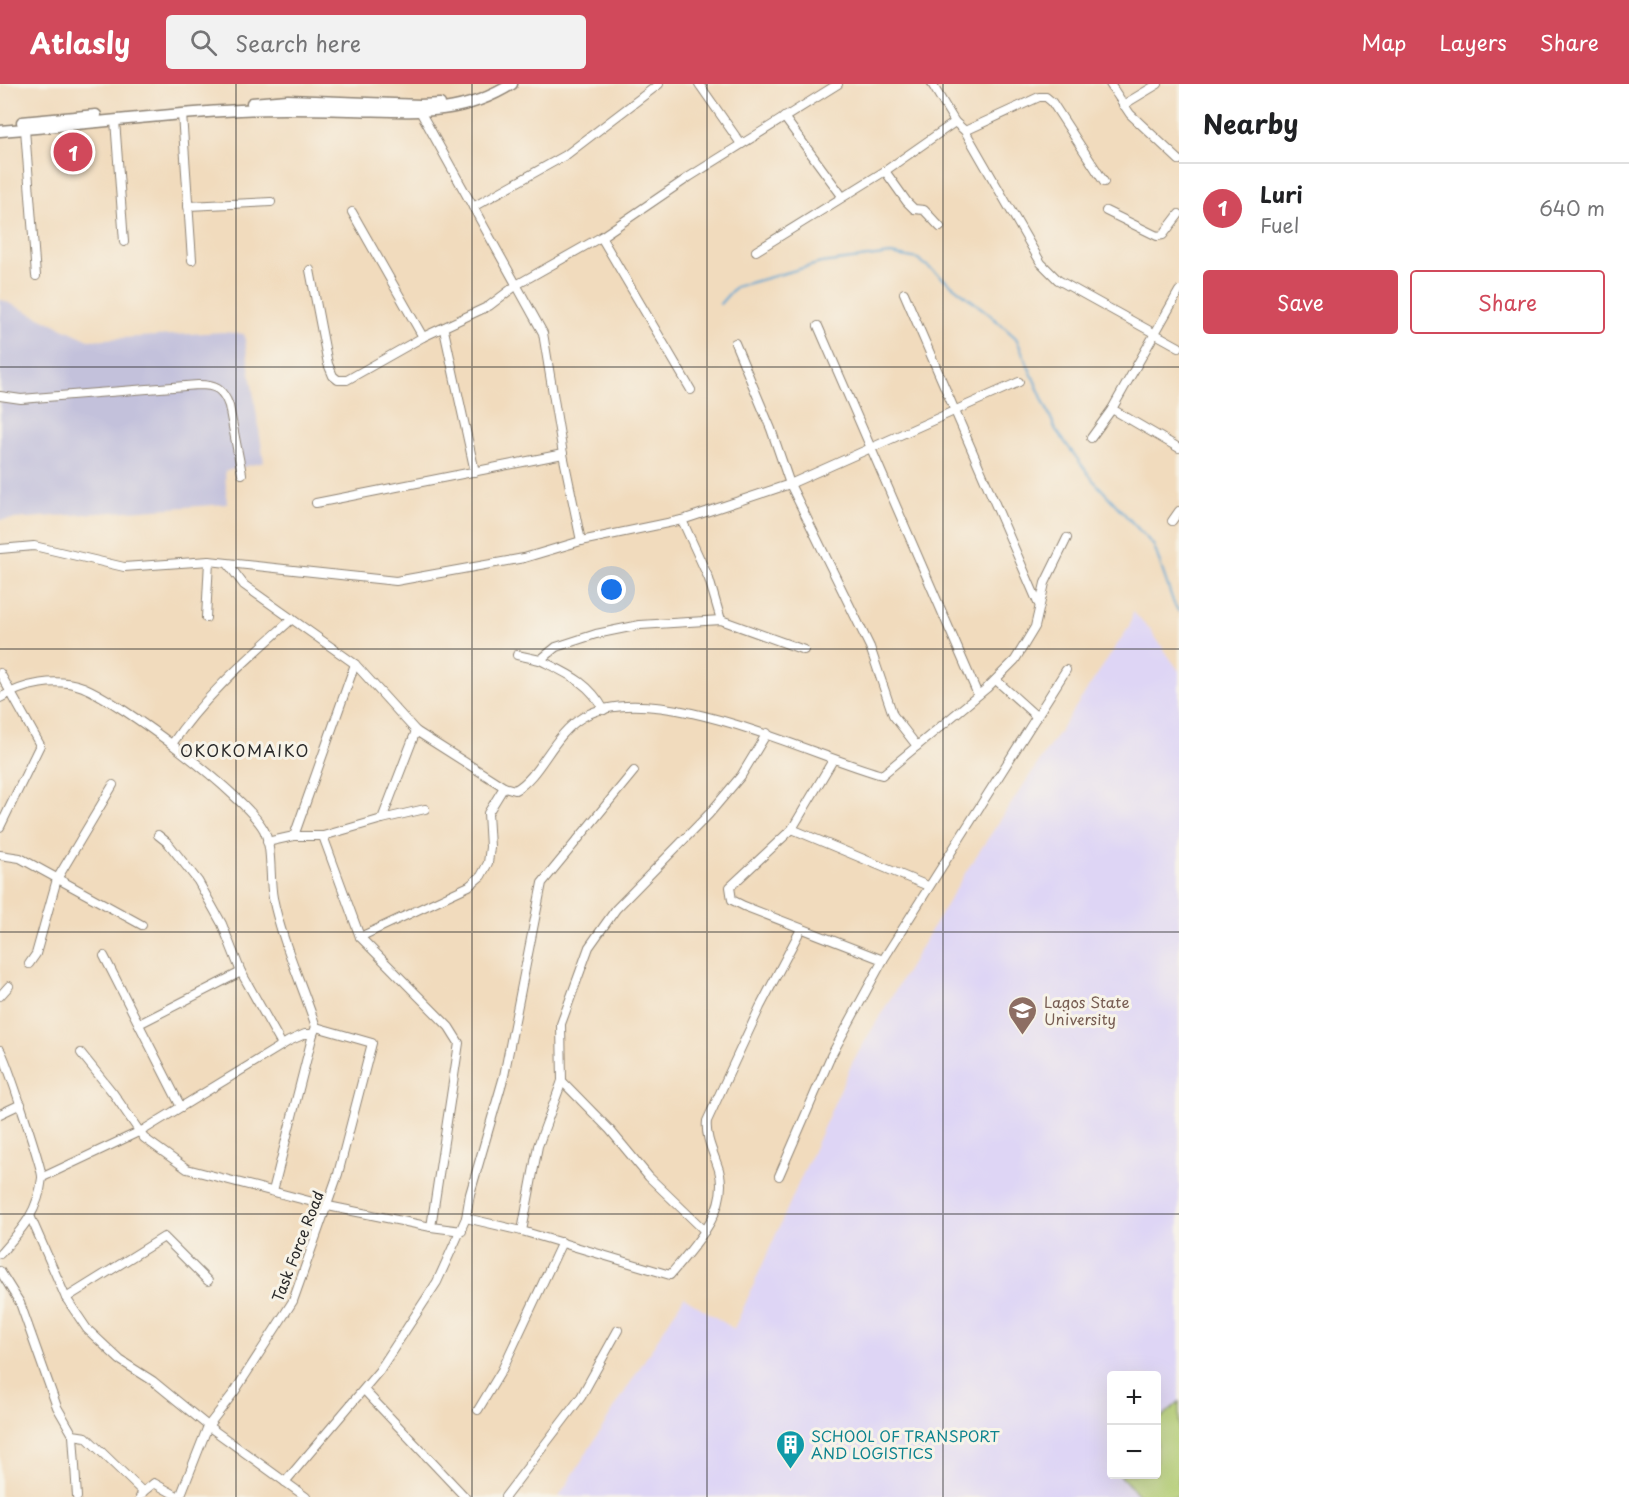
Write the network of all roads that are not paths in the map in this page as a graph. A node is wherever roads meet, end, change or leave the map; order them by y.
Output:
1 (503, 84) edge
2 (512, 84) edge
3 (659, 84) edge
4 (699, 84) edge
5 (838, 84) edge
6 (932, 84) edge
7 (1110, 84) edge
8 (1158, 84) edge
9 (1123, 105) junction
10 (421, 113) junction
11 (182, 114) junction
12 (784, 117) junction
13 (115, 120) junction
14 (956, 122) junction
15 (0, 124) edge
16 (26, 129) junction
17 (0, 131) edge
18 (965, 131) junction
19 (741, 144) junction
20 (1179, 160) edge
21 (885, 171) junction
22 (1104, 182) dead end
23 (842, 196) junction
24 (271, 202) dead end
25 (188, 206) junction
26 (473, 207) junction
27 (1106, 211) dead end
28 (352, 212) dead end
29 (1179, 214) edge
30 (940, 227) dead end
31 (601, 237) junction
32 (124, 242) dead end
33 (756, 251) dead end
34 (192, 260) dead end
35 (310, 270) dead end
36 (36, 276) dead end
37 (518, 284) junction
38 (1179, 291) edge
39 (904, 292) dead end
40 (818, 326) dead end
41 (444, 330) junction
42 (1154, 334) junction
43 (423, 337) junction
44 (735, 343) dead end
45 (1179, 347) edge
46 (1019, 382) dead end
47 (691, 390) dead end
48 (0, 396) edge
49 (1112, 409) junction
50 (957, 412) junction
51 (1091, 438) dead end
52 (1179, 448) edge
53 (871, 449) junction
54 (563, 454) junction
55 (475, 472) junction
56 (242, 474) dead end
57 (790, 484) junction
58 (316, 503) dead end
59 (1179, 511) edge
60 (682, 520) junction
61 (1172, 522) dead end
62 (1067, 538) dead end
63 (581, 541) junction
64 (0, 549) edge
65 (209, 561) junction
66 (228, 564) junction
67 (1038, 603) junction
68 (206, 618) dead end
69 (292, 619) junction
70 (721, 620) junction
71 (804, 650) dead end
72 (517, 655) dead end
73 (540, 660) junction
74 (355, 664) junction
75 (1066, 670) dead end
76 (0, 673) edge
77 (996, 680) junction
78 (11, 692) junction
79 (978, 695) junction
80 (0, 698) edge
81 (604, 710) junction
82 (1037, 717) junction
83 (416, 731) junction
84 (767, 733) junction
85 (172, 744) junction
86 (917, 746) junction
87 (833, 760) junction
88 (634, 771) dead end
89 (113, 785) dead end
90 (504, 787) junction
91 (425, 809) dead end
92 (382, 819) junction
93 (0, 827) edge
94 (792, 829) junction
95 (158, 835) dead end
96 (294, 836) junction
97 (322, 837) junction
98 (267, 843) junction
99 (0, 855) edge
100 (57, 879) junction
101 (928, 886) junction
102 (142, 925) dead end
103 (801, 928) junction
104 (360, 937) junction
105 (104, 956) dead end
106 (883, 960) junction
107 (29, 964) dead end
108 (241, 972) junction
109 (9, 987) dead end
110 (0, 996) edge
111 (140, 1024) junction
112 (314, 1031) junction
113 (282, 1045) junction
114 (0, 1050) edge
115 (81, 1053) dead end
116 (562, 1081) junction
117 (21, 1104) junction
118 (181, 1107) junction
119 (0, 1114) edge
120 (138, 1131) junction
121 (779, 1176) dead end
122 (43, 1177) junction
123 (273, 1191) junction
124 (328, 1206) junction
125 (31, 1218) junction
126 (466, 1218) junction
127 (431, 1227) junction
128 (462, 1230) junction
129 (522, 1231) junction
130 (705, 1231) junction
131 (562, 1242) junction
132 (0, 1254) edge
133 (0, 1271) edge
134 (208, 1281) dead end
135 (66, 1298) junction
136 (618, 1330) dead end
137 (364, 1390) junction
138 (478, 1410) dead end
139 (208, 1426) junction
140 (73, 1435) junction
141 (285, 1482) junction
142 (142, 1494) edge
143 (77, 1497) edge
144 (179, 1497) edge
145 (306, 1497) edge
146 (465, 1497) edge
147 (505, 1497) edge

1 - 15 street
2 - 10 street
3 - 26 street
4 - 19 street
5 - 12 street
6 - 14 street
7 - 9 street
8 - 9 street
9 - 20 street
10 - 11 street
10 - 26 street
11 - 13 street
11 - 25 street
12 - 19 street
12 - 23 street
13 - 16 street
13 - 32 street
14 - 18 street
14 - 21 street
16 - 17 street
16 - 36 street
18 - 22 street
18 - 42 street
19 - 31 street
21 - 23 street
21 - 30 street
23 - 33 street
24 - 25 street
25 - 34 street
26 - 37 street
27 - 29 street
28 - 43 street
31 - 37 street
31 - 47 street
35 - 43 street
37 - 41 street
37 - 54 street
38 - 42 street
39 - 50 street
40 - 53 street
41 - 43 street
41 - 55 street
42 - 45 street
42 - 49 street
44 - 57 street
46 - 50 street
48 - 56 street
49 - 51 street
49 - 52 street
50 - 53 street
50 - 67 street
53 - 57 street
53 - 79 street
54 - 55 street
54 - 63 street
55 - 58 street
57 - 60 street
57 - 86 street
59 - 61 street
60 - 63 street
60 - 70 street
62 - 67 street
63 - 66 street
64 - 65 street
65 - 66 street
65 - 68 street
66 - 69 street
67 - 77 street
69 - 74 street
69 - 85 street
70 - 71 street
70 - 73 street
72 - 73 street
73 - 81 street
74 - 83 street
74 - 96 street
75 - 82 street
76 - 78 street
77 - 79 street
77 - 82 street
78 - 80 street
78 - 85 street
78 - 93 street
79 - 86 street
81 - 84 street
81 - 90 street
82 - 101 street
83 - 90 street
83 - 92 street
84 - 87 street
84 - 116 street
85 - 98 street
86 - 87 street
87 - 94 street
88 - 126 street
89 - 100 street
90 - 104 street
91 - 92 street
92 - 97 street
94 - 101 street
94 - 103 street
95 - 108 street
96 - 97 street
96 - 98 street
97 - 104 street
98 - 112 street
99 - 100 street
100 - 102 street
100 - 107 street
101 - 106 street
103 - 106 street
103 - 130 street
104 - 127 street
105 - 111 street
106 - 121 street
108 - 111 street
108 - 113 street
109 - 110 street
111 - 118 street
112 - 113 street
112 - 123 street
112 - 124 street, Task Force Road
113 - 118 street
114 - 117 street
115 - 120 street
116 - 129 street
116 - 130 street
117 - 119 street
117 - 122 street
118 - 120 street
120 - 122 street
120 - 123 street
122 - 125 street
123 - 124 street
124 - 127 street
124 - 139 street, Task Force Road
125 - 132 street
125 - 135 street
126 - 128 street
126 - 129 street
127 - 128 street
128 - 137 street
129 - 131 street
130 - 131 street
131 - 138 street
133 - 140 street
134 - 135 street
135 - 139 street
136 - 147 street
137 - 141 street
137 - 146 street
139 - 141 street
139 - 144 street, Task Force Road
140 - 142 street
140 - 143 street
141 - 145 street
142 - 144 street

